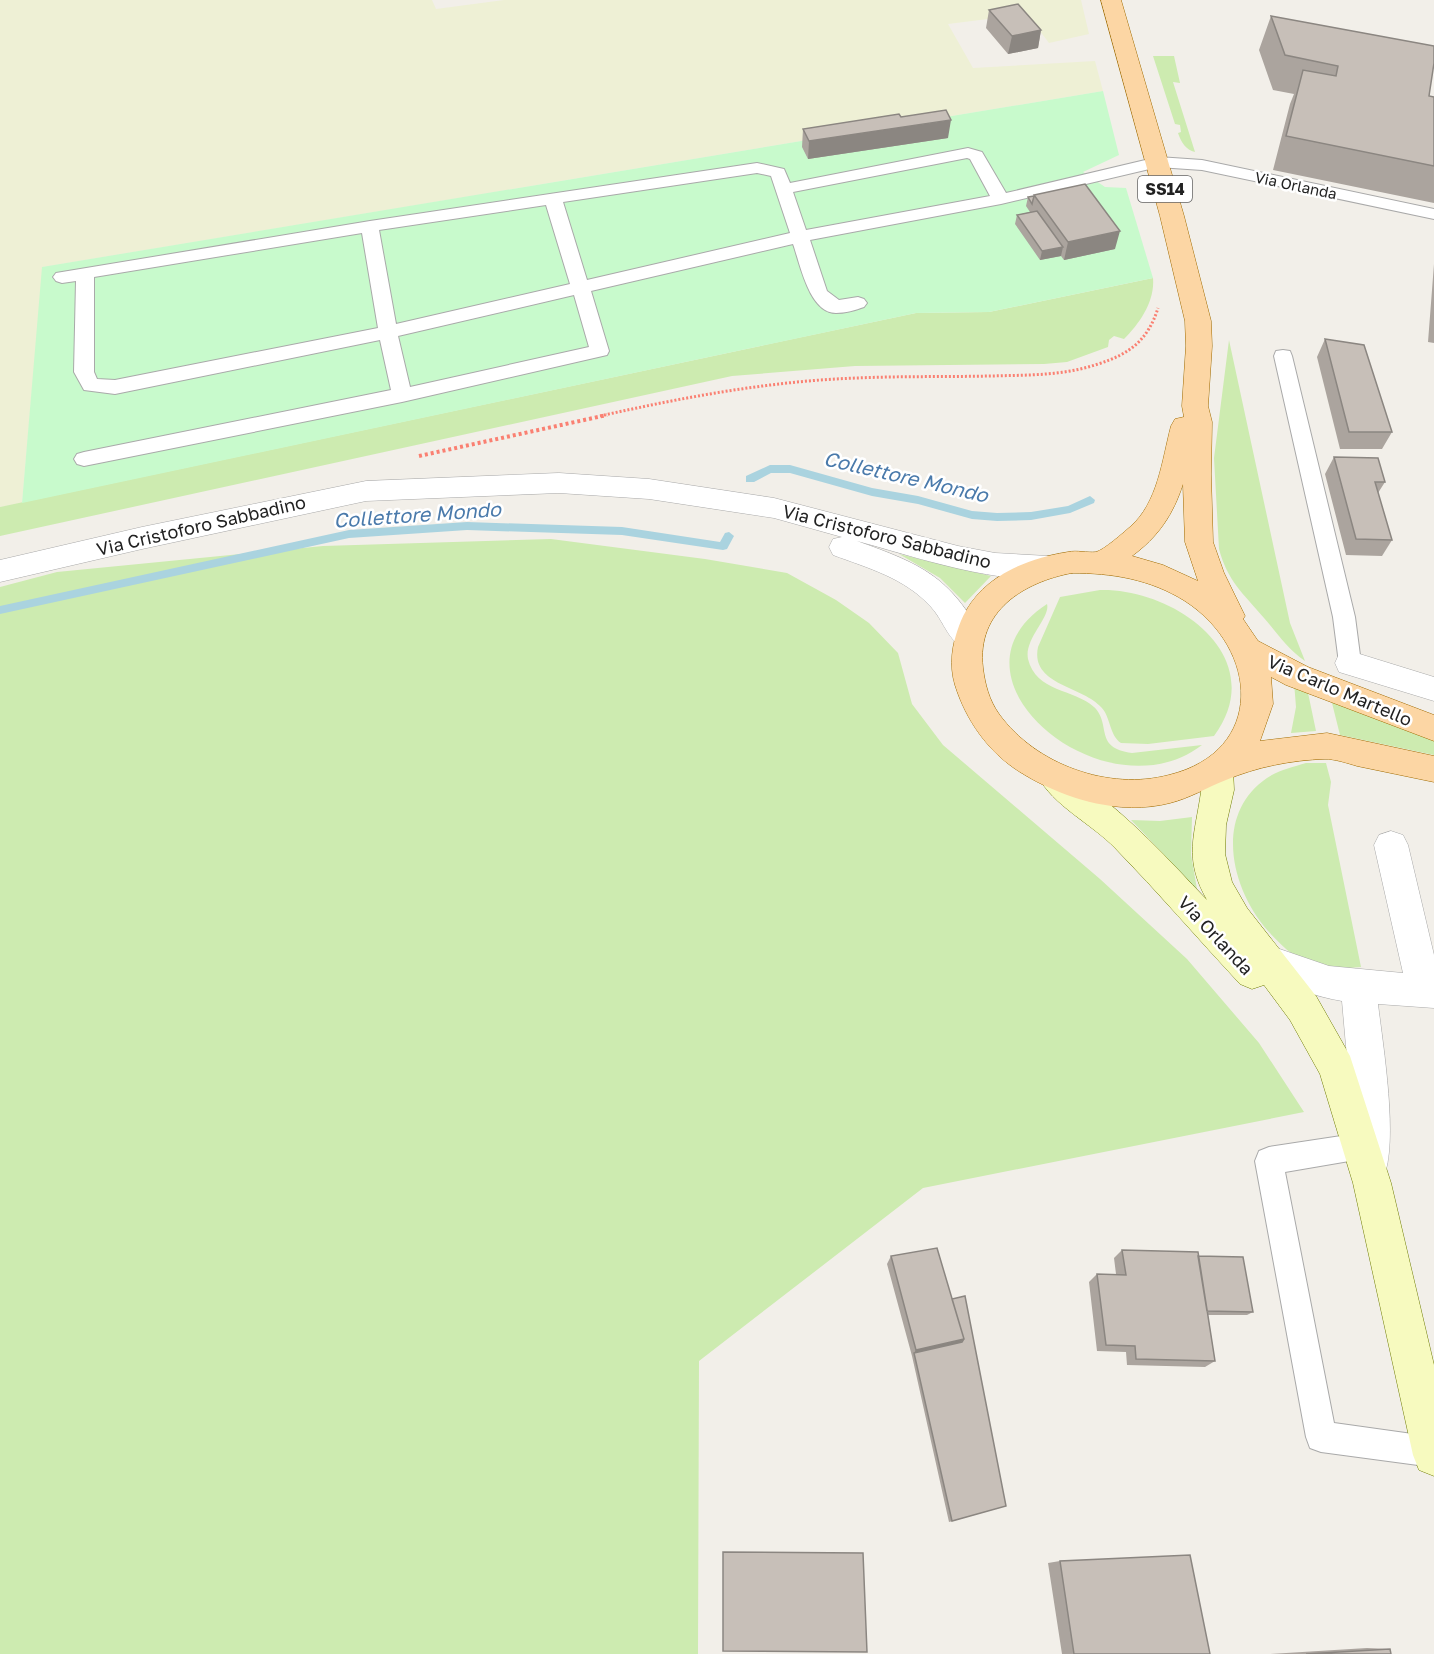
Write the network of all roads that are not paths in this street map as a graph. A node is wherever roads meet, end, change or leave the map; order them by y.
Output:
1 (1111, 0) edge
2 (1158, 162) junction
3 (784, 189) junction
4 (554, 199) junction
5 (1001, 199) junction
6 (1434, 214) edge
7 (370, 226) junction
8 (798, 237) junction
9 (86, 273) junction
10 (62, 277) dead end
11 (580, 288) junction
12 (858, 303) dead end
13 (388, 332) junction
14 (1283, 356) dead end
15 (1198, 381) junction
16 (402, 395) junction
17 (84, 459) dead end
18 (727, 502) junction
19 (1104, 562) junction
20 (1048, 567) junction
21 (0, 571) edge
22 (968, 638) junction
23 (1241, 640) junction
24 (1350, 663) joint
25 (1434, 689) edge
26 (1434, 728) edge
27 (1434, 769) edge
28 (1217, 770) junction
29 (1054, 776) junction
30 (1391, 845) dead end
31 (1268, 961) junction
32 (1369, 987) junction
33 (1430, 992) edge
34 (1361, 1146) junction
35 (1434, 1454) edge

1 - 2 main road, SS14
2 - 5 lane, Via Orlanda
2 - 6 lane, Via Orlanda
2 - 15 main road, SS14
3 - 4 lane
3 - 5 lane
3 - 8 lane
4 - 7 lane
4 - 11 lane
5 - 8 lane, Via Orlanda
7 - 9 lane
7 - 13 lane
8 - 11 lane, Via Orlanda
8 - 12 lane
9 - 10 lane
9 - 13 lane, Via Orlanda
11 - 13 lane, Via Orlanda
11 - 16 lane
13 - 16 lane
14 - 24 lane
15 - 19 main road
15 - 23 main road
16 - 17 lane
18 - 20 street, Via Cristoforo Sabbadino
18 - 21 street, Via Cristoforo Sabbadino
18 - 22 street, Via Cristoforo Sabbadino
19 - 20 main road
19 - 23 main road
20 - 22 main road
22 - 29 main road
23 - 26 main road, Via Carlo Martello
23 - 28 main road
24 - 25 street, Via Carlo Martello
27 - 28 main road
28 - 29 main road
28 - 31 main road, Via Orlanda
29 - 34 main road, Via Orlanda
30 - 33 street
31 - 32 street
31 - 34 main road, Via Orlanda
32 - 33 street
32 - 34 street
34 - 35 main road, Via Orlanda
34 - 35 lane

